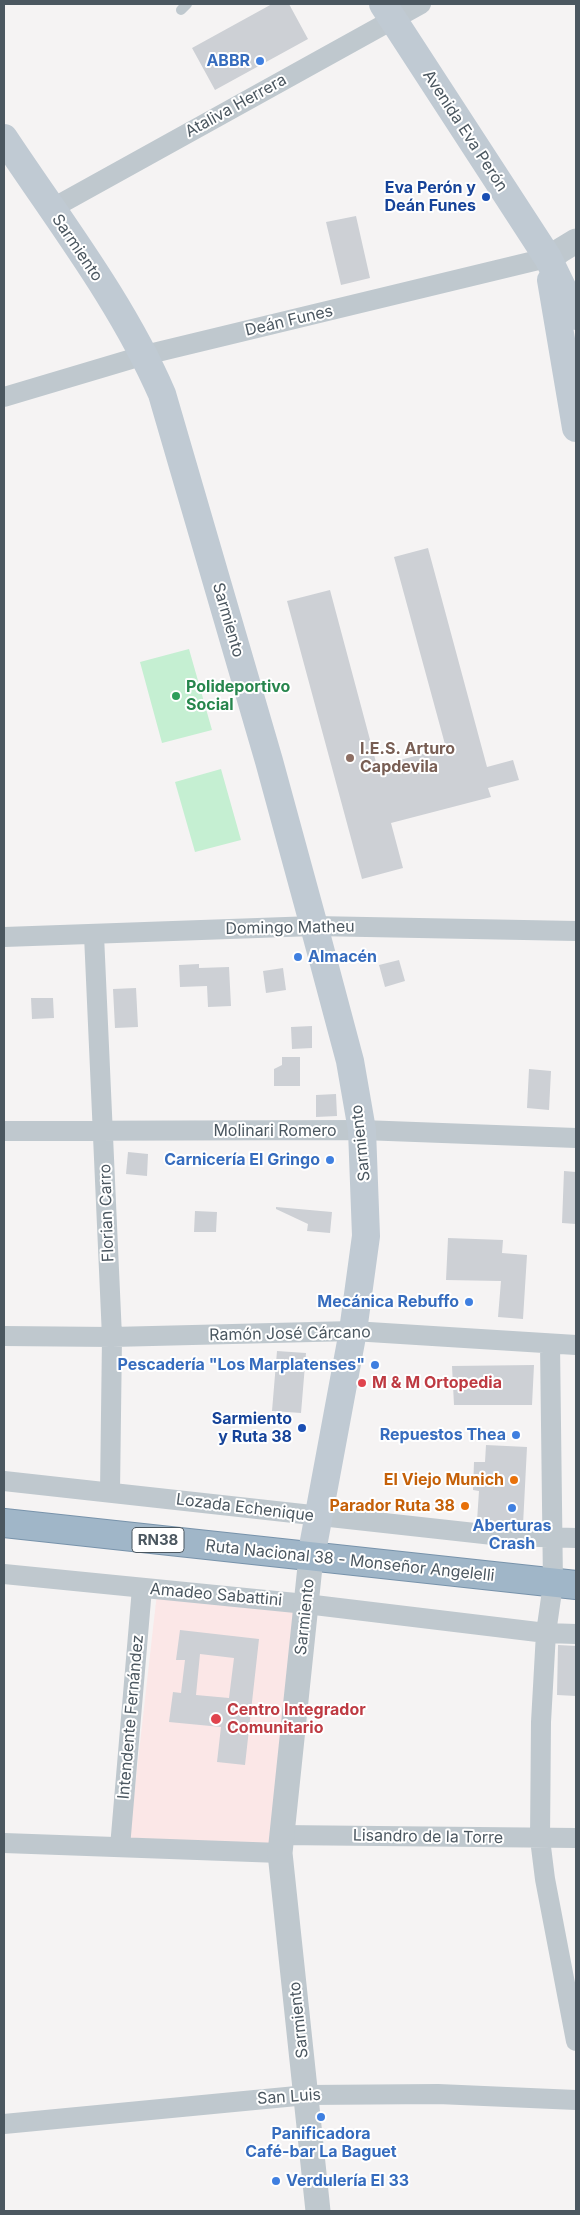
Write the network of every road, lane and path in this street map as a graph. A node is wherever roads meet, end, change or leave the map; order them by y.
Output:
1 (421, 4) edge
2 (388, 12) edge
3 (4, 138) edge
4 (51, 209) junction
5 (576, 242) edge
6 (576, 250) edge
7 (548, 258) junction
8 (576, 316) edge
9 (145, 355) junction
10 (4, 397) edge
11 (576, 428) edge
12 (314, 926) junction
13 (576, 931) edge
14 (94, 935) junction
15 (4, 938) edge
16 (362, 1130) junction
17 (4, 1131) edge
18 (103, 1132) junction
19 (576, 1138) edge
20 (353, 1331) junction
21 (4, 1336) edge
22 (112, 1337) junction
23 (550, 1344) junction
24 (576, 1345) edge
25 (4, 1481) edge
26 (110, 1492) junction
27 (318, 1517) junction
28 (4, 1523) edge
29 (553, 1538) junction
30 (576, 1538) edge
31 (311, 1557) junction
32 (4, 1574) edge
33 (565, 1584) edge
34 (142, 1588) junction
35 (306, 1604) junction
36 (546, 1633) junction
37 (576, 1634) edge
38 (576, 1838) edge
39 (540, 1839) junction
40 (4, 1843) edge
41 (280, 1844) junction
42 (120, 1847) junction
43 (576, 2041) edge
44 (307, 2095) junction
45 (576, 2100) edge
46 (4, 2124) edge
47 (318, 2211) edge

1 - 2 street, Ataliva Herrera
2 - 4 street, Ataliva Herrera
2 - 7 main road, Avenida Eva Perón
3 - 4 main road, Sarmiento
4 - 9 main road, Sarmiento
5 - 7 street
6 - 7 street, Deán Funes
7 - 8 main road, Avenida Eva Perón
7 - 9 street, Deán Funes
7 - 11 main road, Avenida Eva Perón
9 - 10 street, Deán Funes
9 - 12 main road, Sarmiento
12 - 13 street, Domingo Matheu
12 - 14 street, Domingo Matheu
12 - 16 main road, Sarmiento
14 - 15 street, Domingo Matheu
14 - 18 street, Florian Carro
16 - 18 street, Molinari Romero
16 - 19 street, Molinari Romero
16 - 20 main road, Sarmiento
17 - 18 street, Molinari Romero
18 - 22 street, Florian Carro
20 - 22 street, Ramón José Cárcano
20 - 23 street, Ramón José Cárcano
20 - 27 main road, Sarmiento
21 - 22 street, Ramón José Cárcano
22 - 26 street, Florian Carro
23 - 24 street, Ramón José Cárcano
23 - 29 street
25 - 26 street, Lozada Echenique
26 - 27 street, Lozada Echenique
27 - 29 street, Lozada Echenique
27 - 31 main road, Sarmiento
28 - 31 highway, Ruta Nacional 38 - Monseñor Angelelli / RN38
29 - 30 street, Lozada Echenique
29 - 33 street
31 - 33 highway, Ruta Nacional 38 - Monseñor Angelelli / RN38
31 - 35 street, Sarmiento
32 - 34 street, Amadeo Sabattini
33 - 36 street
34 - 35 street, Amadeo Sabattini
34 - 42 street, Intendente Fernández
35 - 36 street, Amadeo Sabattini
35 - 41 street, Sarmiento
36 - 37 street, Amadeo Sabattini
36 - 39 street
38 - 39 street, Lisandro de la Torre
39 - 41 street, Lisandro de la Torre
39 - 43 street
40 - 42 street, Lisandro de la Torre
41 - 42 street, Lisandro de la Torre
41 - 44 street, Sarmiento
44 - 45 street, San Luis
44 - 46 street, San Luis
44 - 47 street, Sarmiento

